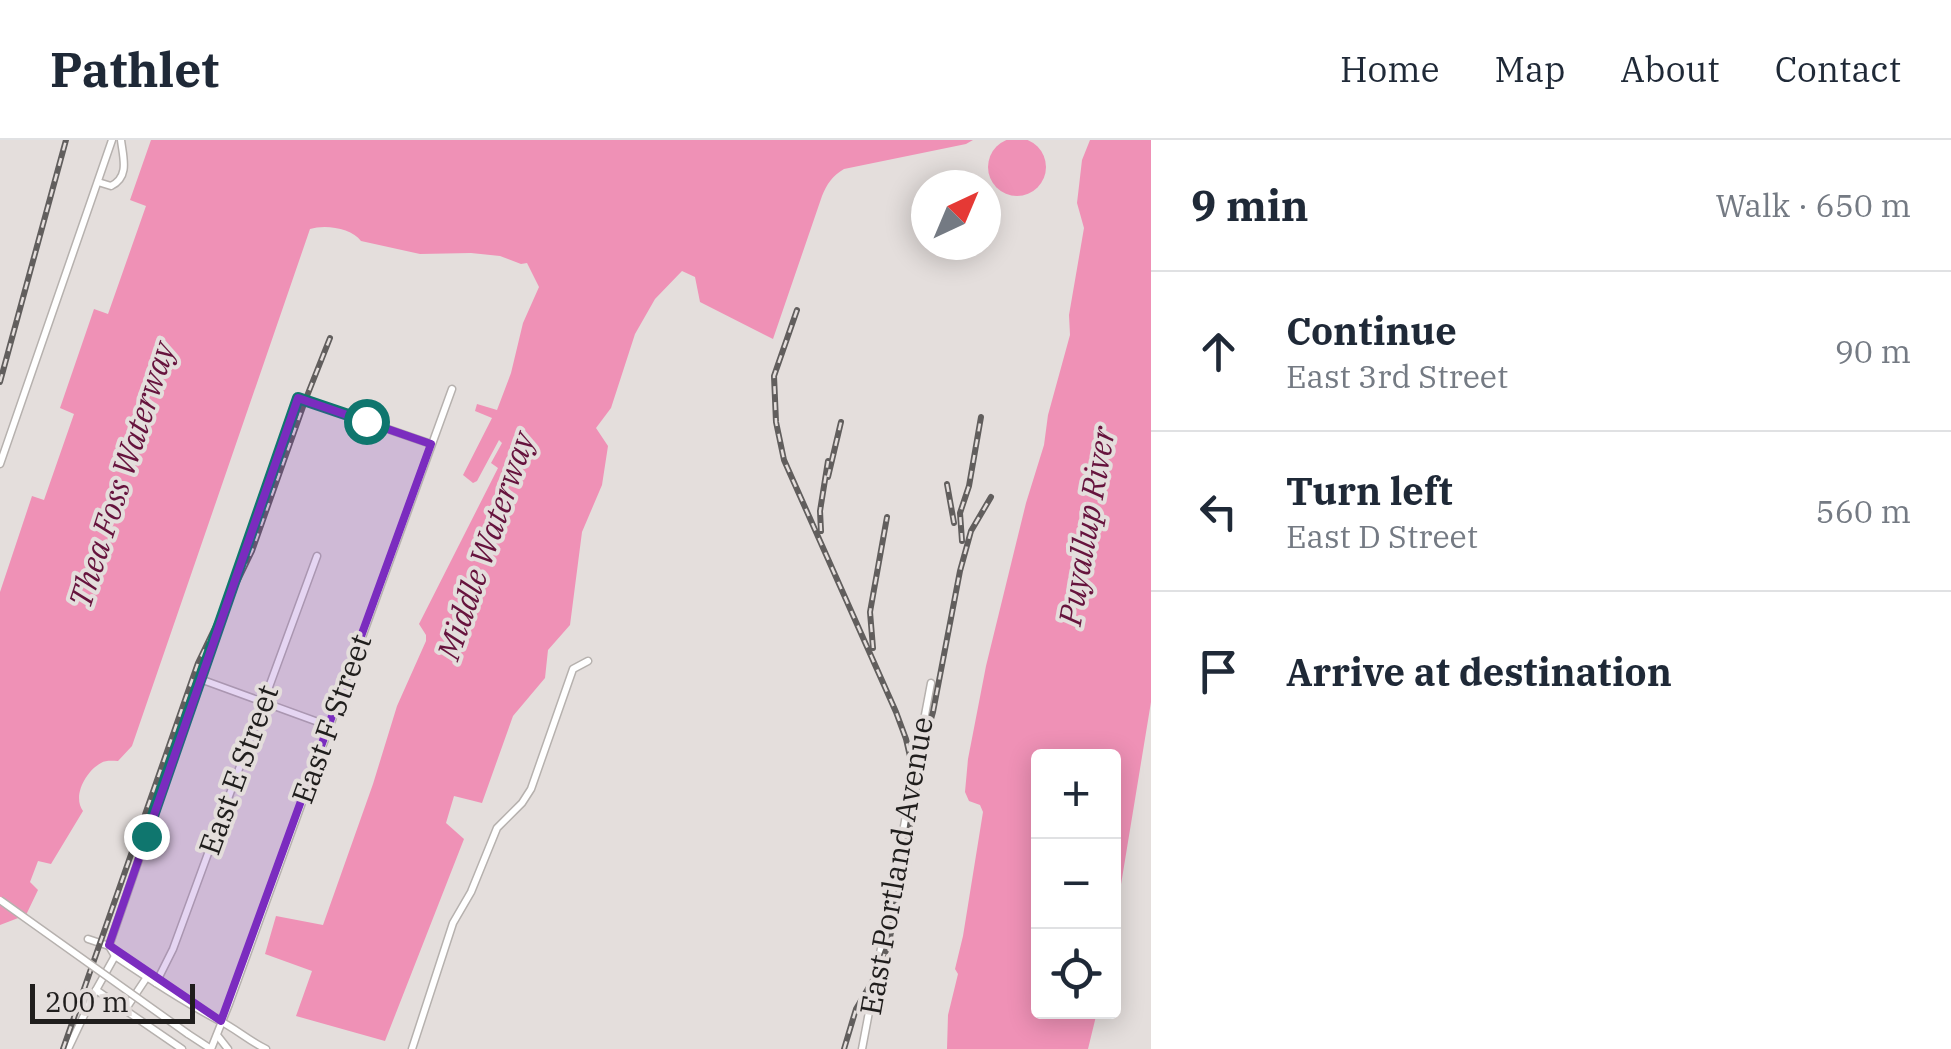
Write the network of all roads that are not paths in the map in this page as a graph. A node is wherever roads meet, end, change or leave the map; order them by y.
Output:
1 (112, 140) edge
2 (121, 140) edge
3 (98, 182) junction
4 (452, 389) dead end
5 (432, 444) junction
6 (0, 464) edge
7 (317, 556) dead end
8 (588, 660) dead end
9 (200, 680) junction
10 (931, 683) dead end
11 (264, 702) junction
12 (329, 726) junction
13 (0, 900) edge
14 (88, 939) dead end
15 (109, 946) junction
16 (115, 956) junction
17 (147, 978) junction
18 (156, 983) junction
19 (96, 990) junction
20 (125, 1010) junction
21 (221, 1021) junction
22 (216, 1034) junction
23 (68, 1049) edge
24 (182, 1049) edge
25 (211, 1049) edge
26 (228, 1049) edge
27 (266, 1049) edge
28 (412, 1049) edge
29 (862, 1049) edge

1 - 3 street
2 - 3 street
3 - 6 street
4 - 5 street, East F Street
5 - 9 street
5 - 12 street, East F Street
7 - 11 street, East E Street
8 - 28 street
9 - 11 street
9 - 15 street
10 - 29 street, East Portland Avenue
11 - 12 street
11 - 18 street, East E Street
12 - 21 street, East F Street
13 - 25 street, bridge
14 - 15 street
15 - 16 street
16 - 17 street
16 - 19 street
17 - 18 street
17 - 20 street
18 - 21 street
19 - 20 street
19 - 23 street
20 - 24 street
21 - 22 street, East F Street
21 - 27 street
22 - 25 street, East F Street
22 - 26 street

